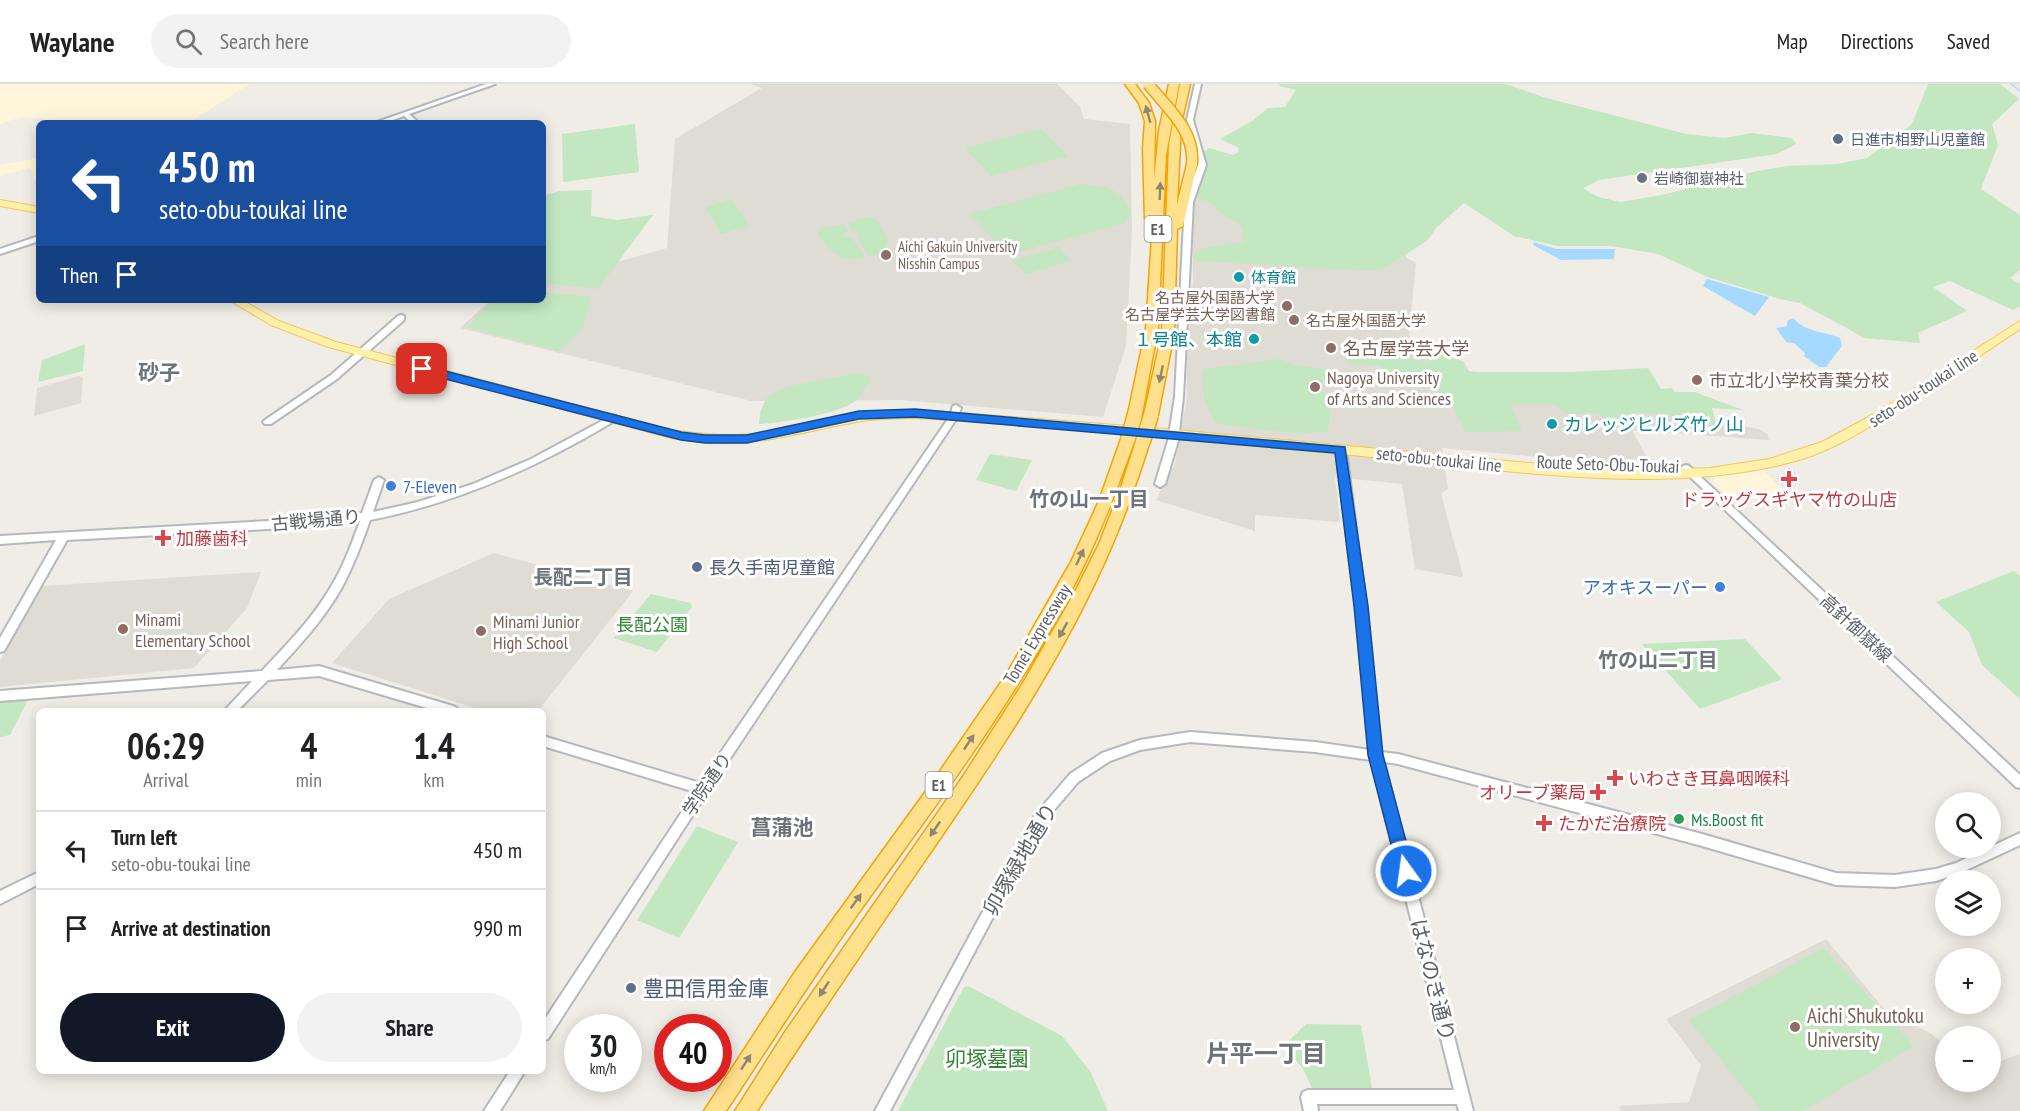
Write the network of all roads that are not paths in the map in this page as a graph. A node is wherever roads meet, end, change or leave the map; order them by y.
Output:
1 (492, 84) edge
2 (1130, 84) edge
3 (1148, 84) edge
4 (1174, 84) edge
5 (1185, 84) edge
6 (1198, 84) edge
7 (405, 114) junction
8 (386, 120) edge
9 (412, 120) edge
10 (0, 197) edge
11 (0, 203) edge
12 (36, 203) edge
13 (36, 209) edge
14 (36, 239) edge
15 (0, 252) edge
16 (238, 303) edge
17 (252, 303) edge
18 (2020, 315) edge
19 (400, 318) dead end
20 (2020, 324) edge
21 (1168, 333) junction
22 (363, 350) junction
23 (1144, 375) junction
24 (955, 412) junction
25 (613, 418) junction
26 (268, 422) dead end
27 (1174, 431) junction
28 (1136, 440) junction
29 (1341, 450) junction
30 (1689, 471) junction
31 (379, 480) dead end
32 (1160, 484) dead end
33 (365, 517) junction
34 (64, 536) junction
35 (0, 540) edge
36 (0, 648) edge
37 (265, 674) junction
38 (0, 696) edge
39 (233, 708) edge
40 (443, 708) edge
41 (546, 742) edge
42 (1376, 755) junction
43 (2020, 783) edge
44 (703, 789) junction
45 (2020, 839) edge
46 (36, 880) edge
47 (0, 898) edge
48 (546, 1029) edge
49 (516, 1074) edge
50 (1464, 1104) edge
51 (491, 1111) edge
52 (714, 1111) edge
53 (745, 1111) edge
54 (882, 1111) edge
55 (1311, 1111) edge

1 - 7 street
23 -> 2 highway
3 - 21 highway, bridge
23 -> 4 highway, Tomei Expressway / E1
5 - 21 highway, Tomei Expressway / E1
6 - 27 street
7 - 8 street
7 - 9 street
10 - 12 main road
11 - 13 main road
14 - 15 street
16 - 22 main road, seto-obu-toukai line
17 - 22 main road
18 - 30 main road, Route Seto-Obu-Toukai
19 - 22 street
20 - 30 main road, seto-obu-toukai line
21 -> 28 highway, Tomei Expressway / E1, bridge
22 - 24 main road
22 - 25 main road, seto-obu-toukai line
22 - 26 street
23 - 28 highway, Tomei Expressway / E1, bridge
24 - 25 main road, seto-obu-toukai line
24 - 27 main road, seto-obu-toukai line
24 - 44 street, 学院通り
25 - 33 street, 古戦場通り
27 - 29 main road, seto-obu-toukai line
27 - 30 main road, Route Seto-Obu-Toukai
27 - 32 street
52 -> 28 highway, Tomei Expressway / E1
28 -> 53 highway, Tomei Expressway / E1
29 - 30 main road, seto-obu-toukai line
29 - 42 street, はなのき通り
30 - 43 street, 高針御嶽線
31 - 33 street
33 - 34 street, 古戦場通り
33 - 37 street
34 - 35 street, 古戦場通り
34 - 36 street
37 - 38 street
37 - 39 street
37 - 40 street
41 - 44 street
42 - 45 street, 卯塚緑地通り
42 - 50 street, はなのき通り
42 - 54 street, 卯塚緑地通り
44 - 48 street, 学院通り
46 - 47 street
49 - 51 street
50 - 55 street

